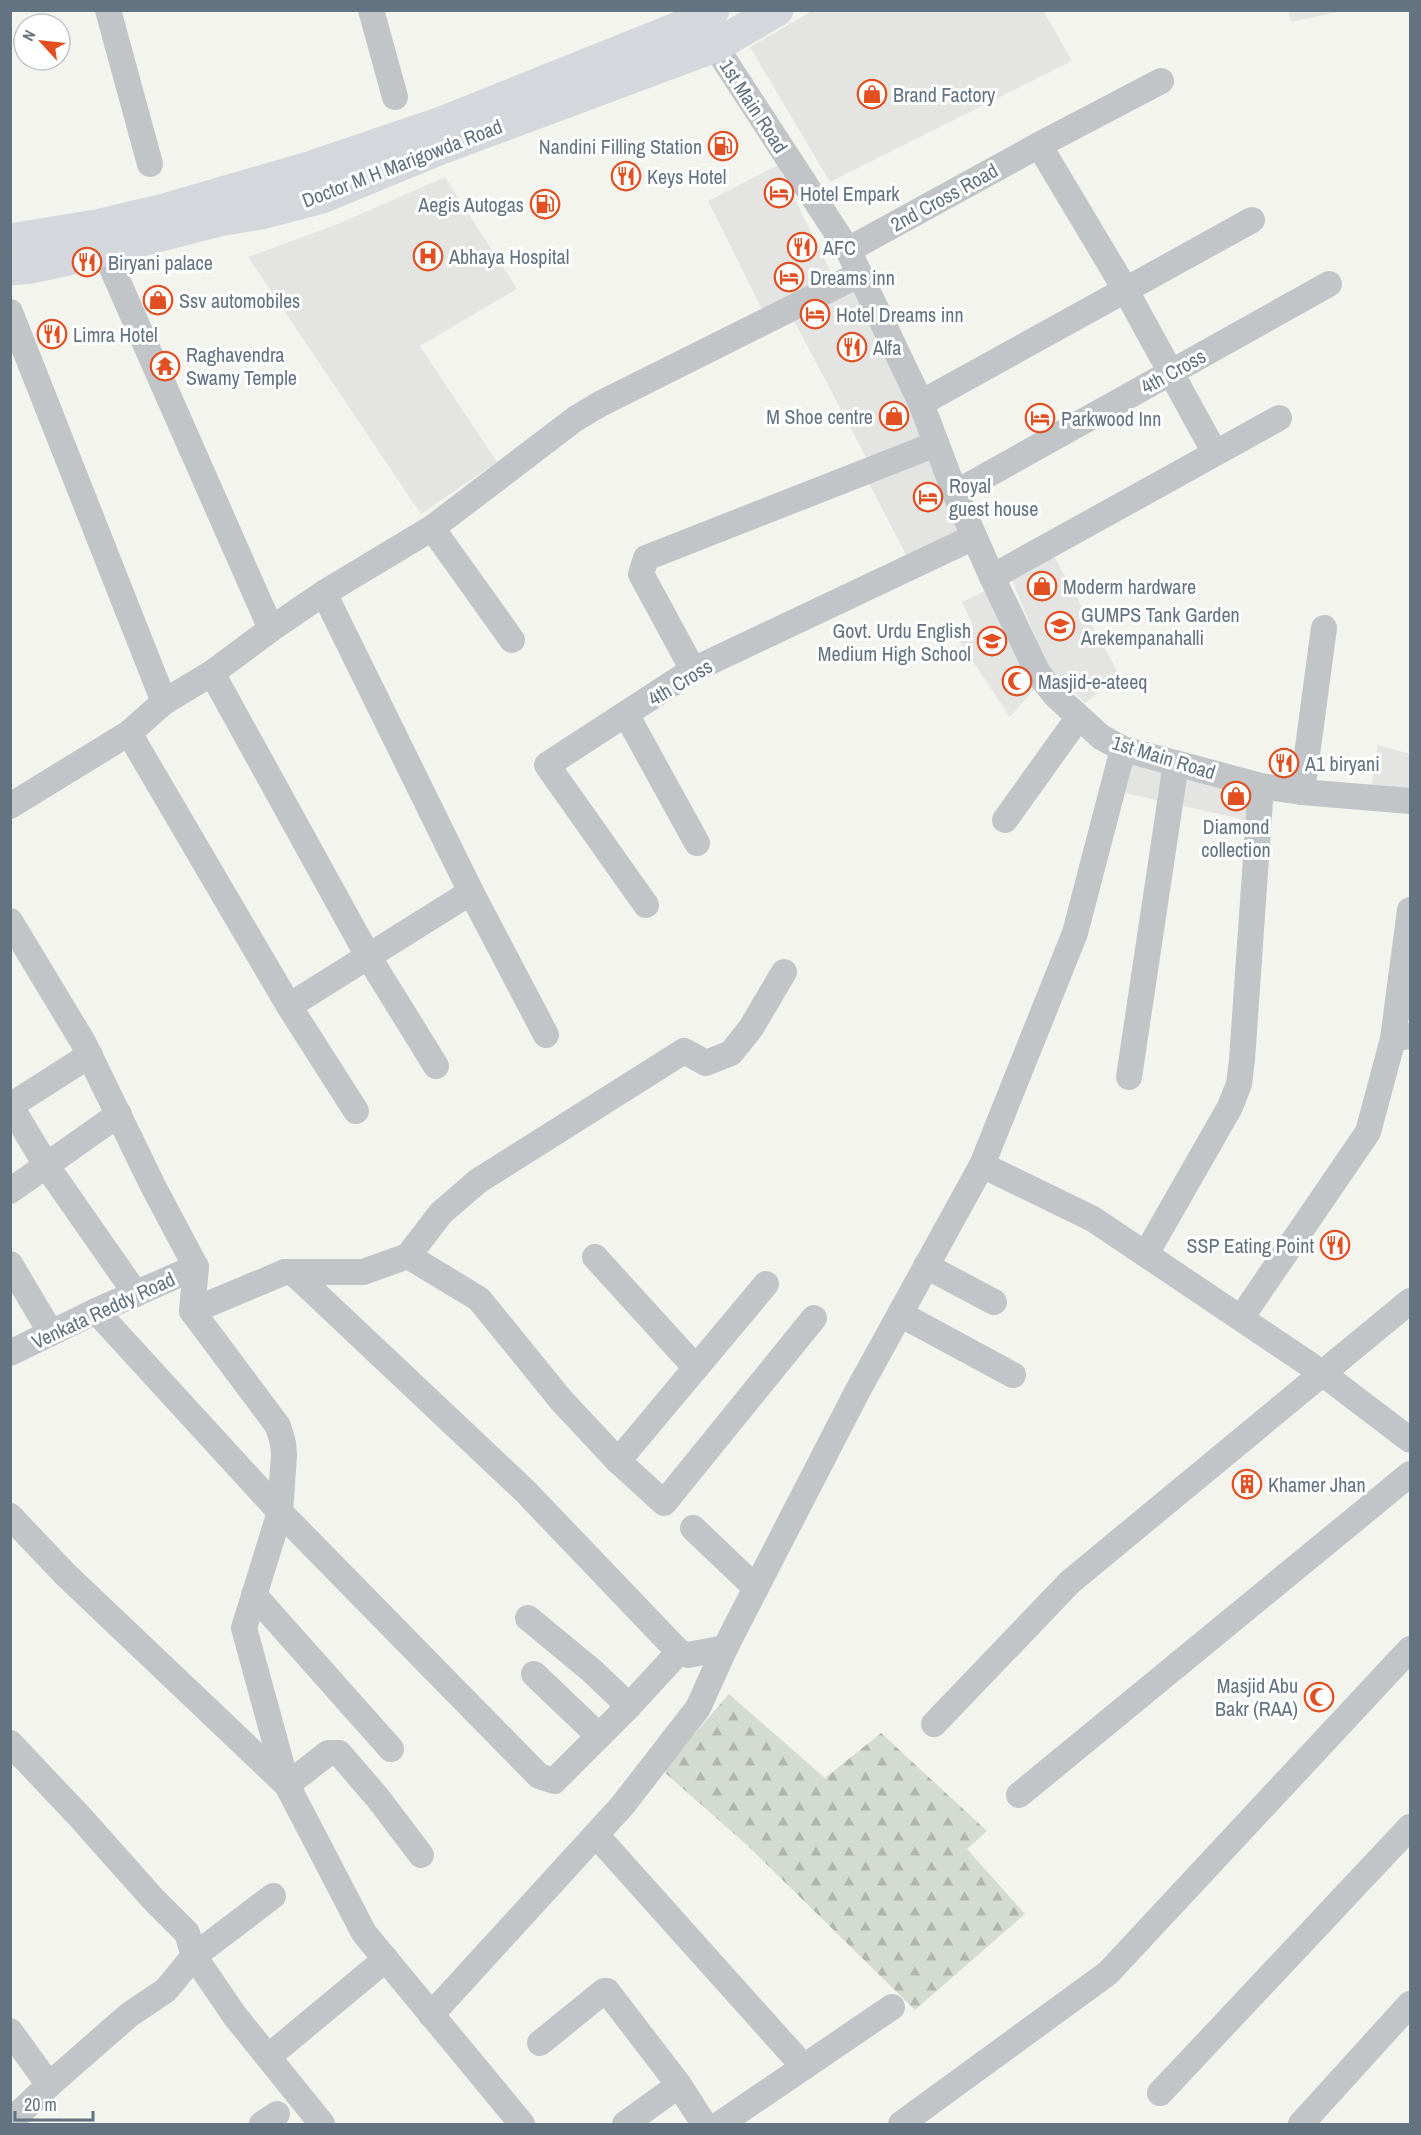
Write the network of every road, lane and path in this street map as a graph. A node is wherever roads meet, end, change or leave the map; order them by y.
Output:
1 (108, 10) edge
2 (371, 10) edge
3 (777, 10) edge
4 (704, 22) edge
5 (1161, 81) dead end
6 (395, 97) dead end
7 (1040, 145) junction
8 (150, 164) dead end
9 (1252, 220) dead end
10 (10, 240) edge
11 (104, 250) junction
12 (848, 250) junction
13 (10, 269) edge
14 (860, 274) junction
15 (1329, 284) dead end
16 (1125, 289) junction
17 (10, 312) edge
18 (1170, 372) junction
19 (921, 403) junction
20 (1279, 417) dead end
21 (936, 444) junction
22 (1215, 453) junction
23 (955, 493) junction
24 (432, 528) junction
25 (974, 537) junction
26 (992, 577) junction
27 (324, 592) junction
28 (271, 628) junction
29 (1324, 628) dead end
30 (512, 640) dead end
31 (693, 670) junction
32 (212, 674) junction
33 (164, 702) junction
34 (626, 714) junction
35 (1078, 718) junction
36 (129, 733) junction
37 (1123, 749) junction
38 (1176, 763) junction
39 (1261, 786) junction
40 (1302, 792) junction
41 (1410, 801) edge
42 (10, 806) edge
43 (1005, 820) dead end
44 (697, 843) dead end
45 (471, 892) junction
46 (646, 905) dead end
47 (1410, 910) edge
48 (10, 921) edge
49 (368, 956) junction
50 (784, 972) dead end
51 (290, 1006) junction
52 (546, 1035) dead end
53 (1402, 1038) edge
54 (90, 1055) junction
55 (435, 1066) dead end
56 (1129, 1077) dead end
57 (11, 1106) edge
58 (356, 1112) dead end
59 (119, 1114) junction
60 (46, 1165) junction
61 (982, 1165) junction
62 (10, 1191) edge
63 (1146, 1254) junction
64 (408, 1256) junction
65 (595, 1257) dead end
66 (10, 1264) edge
67 (926, 1266) junction
68 (196, 1267) junction
69 (285, 1272) junction
70 (766, 1284) dead end
71 (135, 1294) junction
72 (1410, 1301) edge
73 (994, 1302) dead end
74 (96, 1311) junction
75 (192, 1311) junction
76 (900, 1314) junction
77 (814, 1318) dead end
78 (1241, 1318) junction
79 (51, 1333) junction
80 (10, 1353) edge
81 (696, 1368) junction
82 (1322, 1373) junction
83 (1013, 1375) dead end
84 (1410, 1440) edge
85 (618, 1461) junction
86 (1410, 1474) edge
87 (280, 1512) junction
88 (10, 1516) edge
89 (693, 1528) dead end
90 (756, 1588) junction
91 (254, 1595) junction
92 (528, 1618) dead end
93 (725, 1648) junction
94 (1410, 1649) edge
95 (679, 1652) junction
96 (534, 1674) dead end
97 (629, 1706) junction
98 (934, 1724) dead end
99 (599, 1736) junction
100 (10, 1743) edge
101 (391, 1749) dead end
102 (288, 1785) junction
103 (1019, 1795) dead end
104 (1410, 1827) edge
105 (596, 1835) junction
106 (421, 1855) dead end
107 (273, 1896) dead end
108 (194, 1956) junction
109 (386, 1959) junction
110 (1410, 2004) edge
111 (892, 2007) dead end
112 (431, 2015) junction
113 (10, 2031) edge
114 (540, 2043) dead end
115 (268, 2057) junction
116 (804, 2067) junction
117 (49, 2085) junction
118 (679, 2085) junction
119 (1160, 2093) dead end
120 (10, 2122) edge
121 (322, 2124) edge
122 (522, 2124) edge
123 (625, 2124) edge
124 (704, 2124) edge
125 (720, 2124) edge
126 (901, 2124) edge
127 (1301, 2124) edge

1 - 8 street
2 - 6 street
3 - 4 main road, Doctor M H Marigowda Road
4 - 10 main road, Doctor M H Marigowda Road
4 - 11 main road, Doctor M H Marigowda Road
4 - 12 street, 1st Main Road
5 - 7 street, 2nd Cross Road
7 - 12 street, 2nd Cross Road
7 - 16 street
9 - 16 street
11 - 13 main road, Doctor M H Marigowda Road
11 - 28 street
12 - 14 street, 1st Main Road
14 - 19 street, 1st Main Road
14 - 24 street
15 - 18 street, 4th Cross
16 - 18 street
16 - 19 street
17 - 33 street
18 - 22 street
18 - 23 street, 4th Cross
19 - 21 street, 1st Main Road
20 - 22 street
21 - 23 street, 1st Main Road
21 - 31 street
22 - 26 street
23 - 25 street, 1st Main Road
24 - 27 street
24 - 30 street
25 - 26 street, 1st Main Road
25 - 31 street, 4th Cross
26 - 35 street, 1st Main Road
27 - 28 street
27 - 45 street
28 - 32 street
29 - 40 street
31 - 34 street, 4th Cross
32 - 33 street
32 - 49 street
33 - 36 street
34 - 44 street
34 - 46 street, 4th Cross
35 - 37 street, 1st Main Road
35 - 43 street
36 - 42 street
36 - 51 street
37 - 38 street, 1st Main Road
37 - 61 street
38 - 39 street, 1st Main Road
38 - 56 street
39 - 40 street, 1st Main Road
39 - 63 street
40 - 41 street, 1st Main Road
45 - 49 street
45 - 52 street
47 - 53 street
48 - 54 street
49 - 51 street
49 - 55 street
50 - 64 street
51 - 58 street
53 - 78 street
54 - 57 street
54 - 59 street
57 - 60 street
59 - 60 street
59 - 68 street
60 - 62 street
60 - 71 street
61 - 63 street
61 - 67 street
63 - 78 street
64 - 69 street
64 - 85 street
65 - 81 street
66 - 79 street
67 - 73 street
67 - 76 street
68 - 71 street, Venkata Reddy Road
68 - 75 street
69 - 75 street
69 - 95 street
70 - 81 street
71 - 74 street, Venkata Reddy Road
72 - 82 street
74 - 79 street, Venkata Reddy Road
74 - 87 street
75 - 87 street
76 - 83 street
76 - 90 street
77 - 85 street
78 - 82 street
79 - 80 street, Venkata Reddy Road
81 - 85 street
82 - 84 street
82 - 98 street
86 - 103 street
87 - 91 street
87 - 99 street
88 - 102 street
89 - 90 street
90 - 93 street
91 - 101 street
91 - 102 street
92 - 97 street
93 - 95 street
93 - 105 street
94 - 126 street
95 - 97 street
96 - 99 street
97 - 99 street
100 - 108 street
102 - 106 street
102 - 109 street
104 - 119 street
105 - 112 street
105 - 116 street
107 - 108 street
108 - 115 street
108 - 117 street
109 - 112 street
109 - 115 street
110 - 127 street
111 - 116 street
112 - 122 street
113 - 117 street
114 - 118 street
115 - 121 street
116 - 125 street
117 - 120 street
118 - 123 street
118 - 124 street

